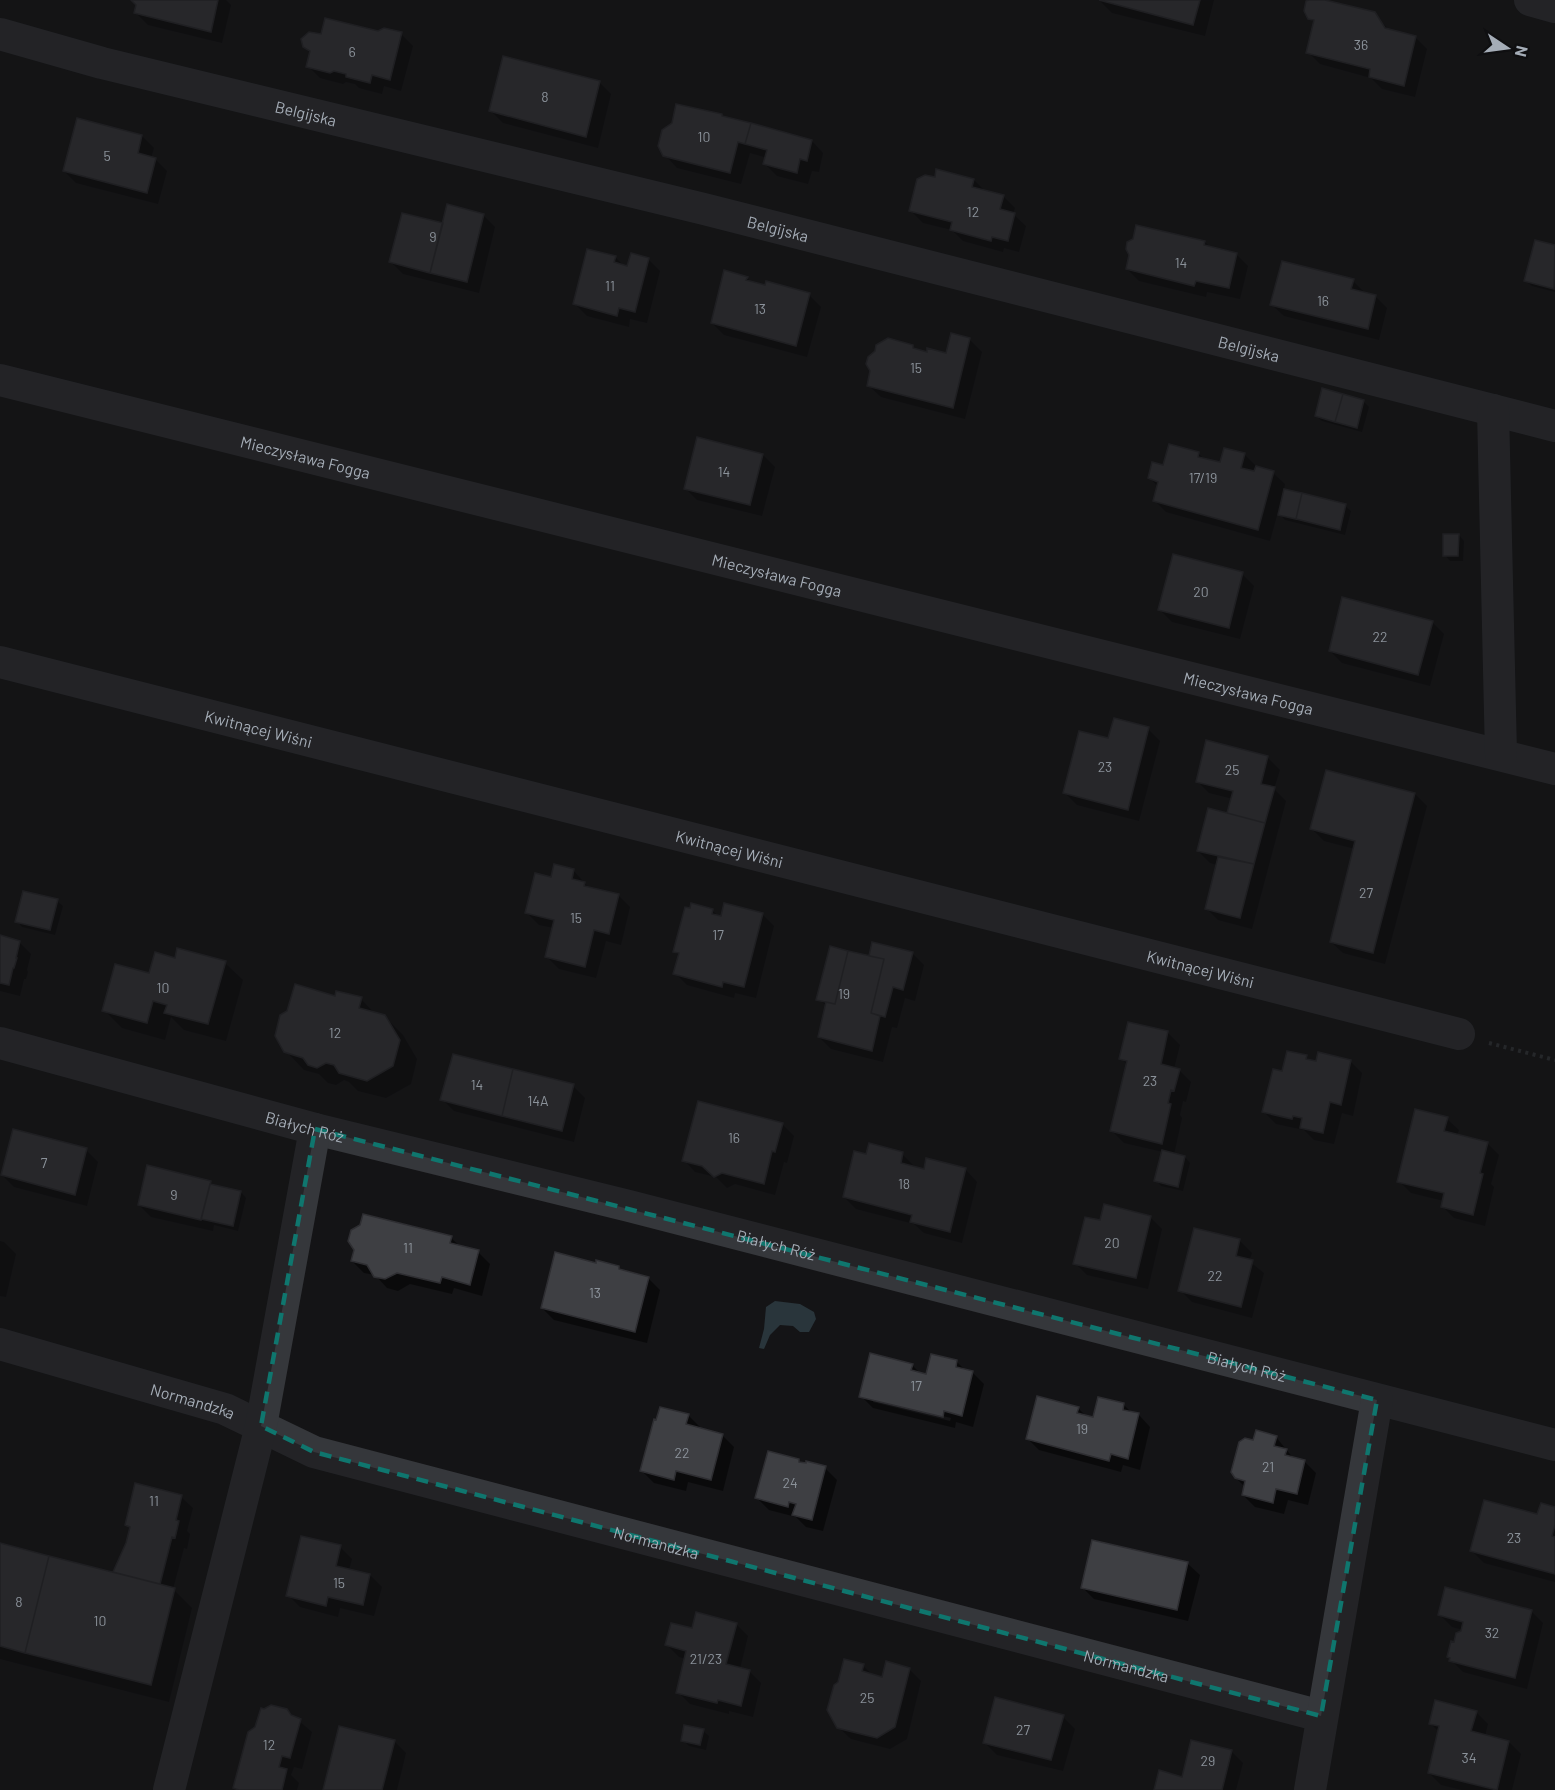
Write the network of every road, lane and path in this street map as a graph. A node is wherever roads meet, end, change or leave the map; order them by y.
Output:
1 (1530, 0) edge
2 (1555, 7) edge
3 (0, 34) edge
4 (0, 380) edge
5 (1493, 410) junction
6 (1555, 426) edge
7 (0, 662) edge
8 (1501, 755) junction
9 (1555, 769) edge
10 (1459, 1034) joint
11 (0, 1043) edge
12 (1555, 1060) edge
13 (315, 1129) junction
14 (0, 1344) edge
15 (1377, 1400) junction
16 (261, 1426) junction
17 (1555, 1445) edge
18 (1321, 1716) junction
19 (169, 1790) edge
20 (1310, 1790) edge

1 - 2 street
3 - 5 street, Belgijska
4 - 8 street, Mieczysława Fogga
5 - 6 street, Belgijska
5 - 8 street
7 - 10 street, Kwitnącej Wiśni
8 - 9 street, Mieczysława Fogga
10 - 12 path
11 - 13 street, Białych Róż
13 - 15 street, Białych Róż
13 - 16 street
14 - 16 street, Normandzka
15 - 17 street, Białych Róż
15 - 18 street
16 - 18 street, Normandzka
16 - 19 street
18 - 20 street

